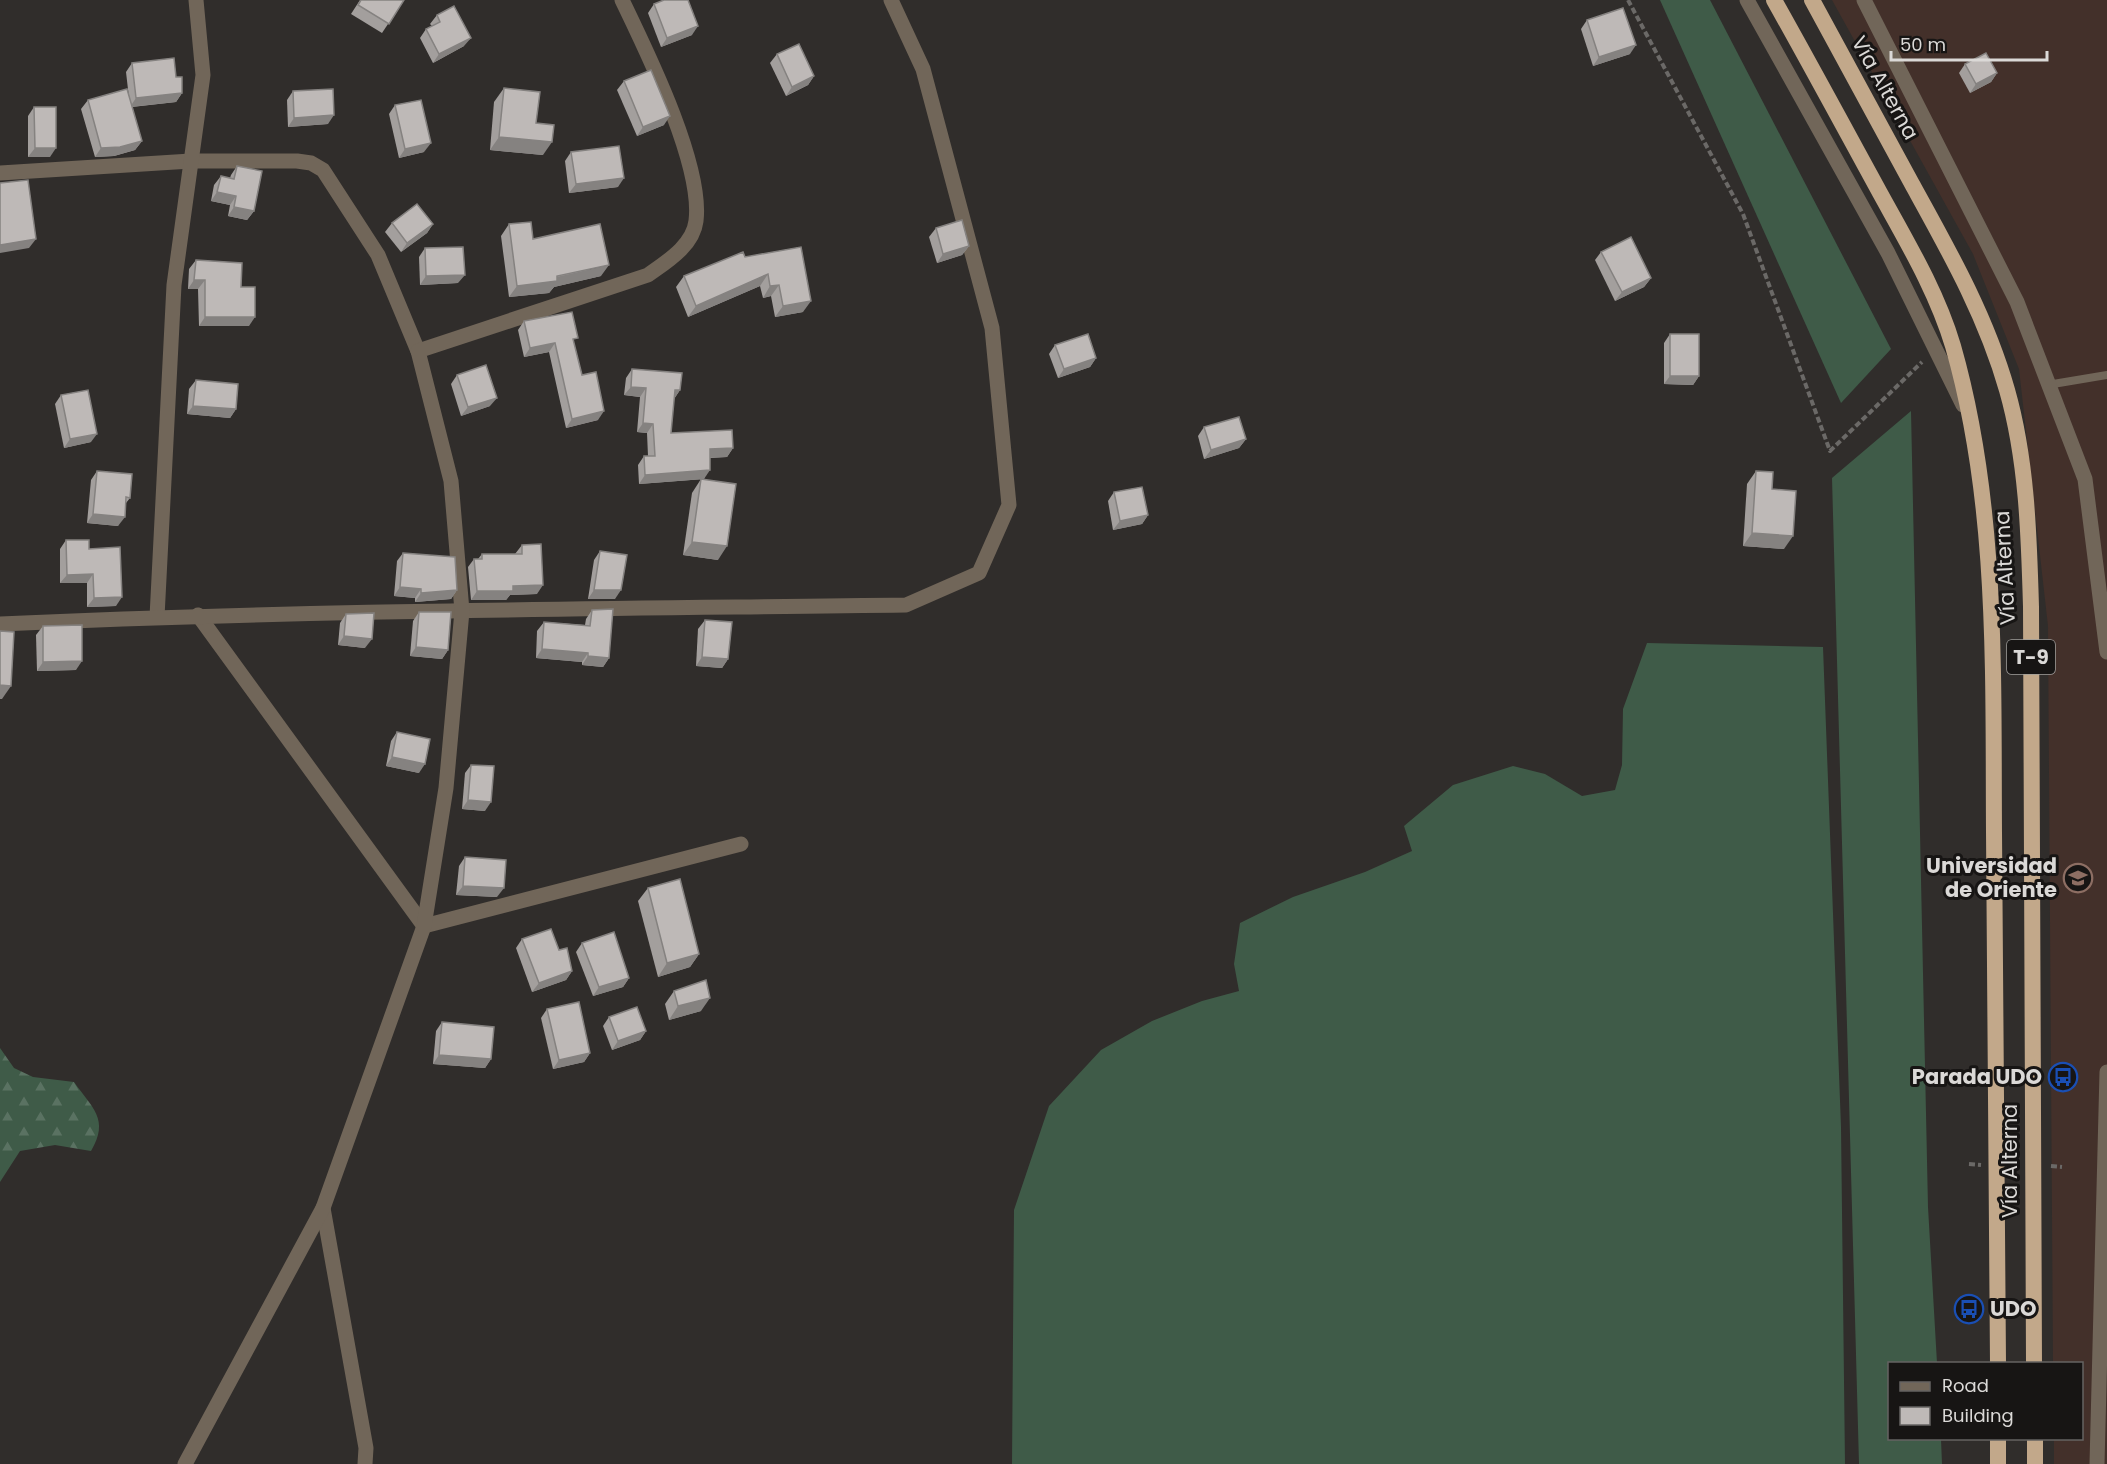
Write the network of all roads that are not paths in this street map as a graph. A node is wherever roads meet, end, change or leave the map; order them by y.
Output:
1 (196, 0) edge
2 (622, 0) edge
3 (891, 0) edge
4 (1747, 0) edge
5 (1774, 0) edge
6 (1812, 0) edge
7 (1864, 0) edge
8 (191, 160) junction
9 (0, 173) edge
10 (418, 351) junction
11 (2107, 375) edge
12 (2047, 385) junction
13 (1972, 423) junction
14 (2102, 572) edge
15 (462, 611) junction
16 (198, 615) junction
17 (157, 616) junction
18 (0, 624) edge
19 (2107, 652) edge
20 (741, 844) dead end
21 (424, 926) junction
22 (2107, 1072) edge
23 (2106, 1095) edge
24 (323, 1208) junction
25 (1998, 1362) edge
26 (2034, 1362) edge
27 (1998, 1440) edge
28 (2035, 1440) edge
29 (185, 1464) edge
30 (365, 1464) edge
31 (1998, 1464) edge
32 (2035, 1464) edge
33 (2097, 1464) edge

1 - 8 street
2 - 10 street
3 - 15 street
4 - 13 street
5 - 13 highway, Vía Alterna / T-9
6 - 26 highway, Vía Alterna / T-9
7 - 12 street
8 - 9 street
8 - 10 street
8 - 17 street
10 - 15 street
11 - 12 lane
12 - 14 street
13 - 25 highway, Vía Alterna / T-9
14 - 19 street
15 - 16 street
15 - 21 street
16 - 17 street
16 - 21 street
17 - 18 street
20 - 21 street
21 - 24 street
22 - 23 street
23 - 33 street
24 - 29 street
24 - 30 street
27 - 31 highway
28 - 32 highway

